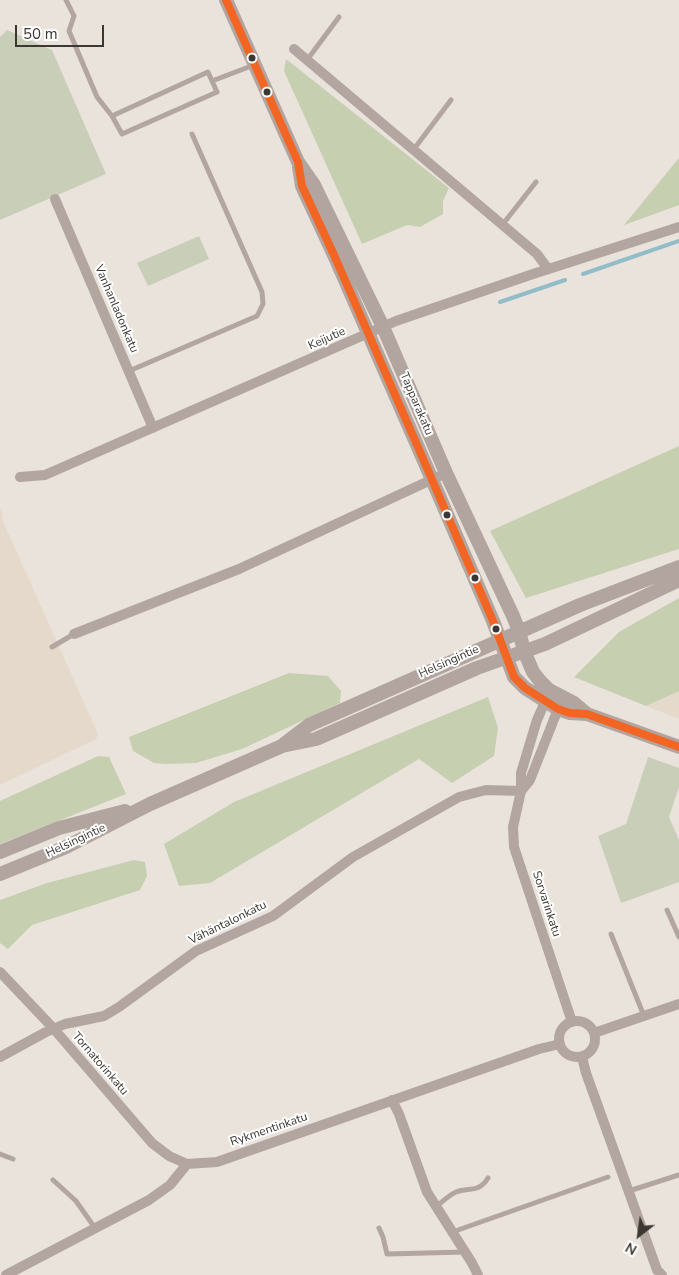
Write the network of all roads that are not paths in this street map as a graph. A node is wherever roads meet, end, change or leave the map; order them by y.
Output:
1 (66, 0) edge
2 (226, 0) edge
3 (339, 16) dead end
4 (294, 49) dead end
5 (307, 61) junction
6 (254, 64) junction
7 (212, 82) junction
8 (451, 100) dead end
9 (112, 116) junction
10 (192, 134) dead end
11 (414, 149) junction
12 (298, 162) junction
13 (536, 182) dead end
14 (55, 199) dead end
15 (503, 224) junction
16 (679, 227) edge
17 (548, 269) junction
18 (383, 327) junction
19 (368, 334) junction
20 (129, 371) junction
21 (153, 428) junction
22 (446, 473) junction
23 (20, 477) dead end
24 (432, 480) junction
25 (679, 567) edge
26 (679, 580) edge
27 (520, 631) junction
28 (74, 634) joint
29 (500, 640) junction
30 (52, 647) dead end
31 (524, 651) junction
32 (506, 658) junction
33 (551, 698) junction
34 (558, 709) junction
35 (587, 714) junction
36 (282, 746) junction
37 (679, 747) edge
38 (521, 791) junction
39 (150, 804) junction
40 (0, 852) edge
41 (0, 874) edge
42 (667, 910) dead end
43 (611, 934) dead end
44 (679, 937) edge
45 (0, 972) edge
46 (679, 1004) edge
47 (644, 1016) junction
48 (572, 1022) junction
49 (54, 1029) junction
50 (594, 1033) junction
51 (560, 1044) junction
52 (0, 1057) edge
53 (582, 1057) junction
54 (392, 1100) junction
55 (0, 1154) edge
56 (13, 1159) dead end
57 (187, 1164) junction
58 (679, 1175) edge
59 (608, 1177) dead end
60 (488, 1178) dead end
61 (53, 1180) dead end
62 (629, 1191) junction
63 (436, 1207) junction
64 (95, 1228) junction
65 (379, 1228) dead end
66 (458, 1230) dead end
67 (465, 1252) junction
68 (6, 1275) edge
69 (478, 1275) edge
70 (662, 1275) edge

1 - 9 lane
2 - 6 main road, Tapparakatu
3 - 5 lane
4 - 5 street
5 - 11 street
6 - 7 lane
6 - 12 main road, Tapparakatu
7 - 9 lane
7 - 9 lane
8 - 11 lane
10 - 20 lane
11 - 15 street
12 - 18 main road, Tapparakatu
12 - 19 main road, Tapparakatu
13 - 15 lane
14 - 20 street, Vanhanladonkatu
15 - 17 street
16 - 17 street, Keijutie
17 - 18 street, Keijutie
18 - 19 street, Keijutie
18 - 22 main road, Tapparakatu
19 - 21 street, Keijutie
19 - 24 main road, Tapparakatu
20 - 21 street, Vanhanladonkatu
21 - 23 street, Keijutie
22 - 24 street
22 - 27 main road, Tapparakatu
24 - 28 street
24 - 29 main road, Tapparakatu
25 - 27 main road, Helsingintie
26 - 31 main road, Helsingintie
27 - 29 main road, Helsingintie
27 - 31 main road, Tapparakatu
28 - 30 lane
29 - 32 main road, Tapparakatu
29 - 36 main road, Helsingintie
31 - 32 main road, Helsingintie
31 - 33 main road, Tapparakatu
32 - 33 main road, Tapparakatu
32 - 36 main road, Helsingintie
33 - 34 main road
33 - 35 main road
33 - 38 street, Sorvarinkatu
34 - 35 main road
34 - 38 street, Sorvarinkatu
35 - 37 main road
36 - 39 main road, Helsingintie
38 - 48 street, Sorvarinkatu
38 - 49 street, Vähäntalonkatu
39 - 40 main road, Helsingintie
39 - 41 main road, Helsingintie
42 - 44 lane
43 - 47 lane
45 - 49 street, Tornatorinkatu
46 - 47 street
47 - 50 street
48 - 50 street
48 - 51 street
49 - 52 street, Vähäntalonkatu
49 - 57 street, Tornatorinkatu
50 - 53 street
51 - 53 street
51 - 54 street, Rykmentinkatu
53 - 62 street
54 - 57 street, Rykmentinkatu
54 - 63 street
55 - 56 lane
57 - 64 street
58 - 62 lane
59 - 66 lane
60 - 63 lane
61 - 64 lane
62 - 70 street
63 - 67 street
64 - 68 street
65 - 67 lane
67 - 69 street

